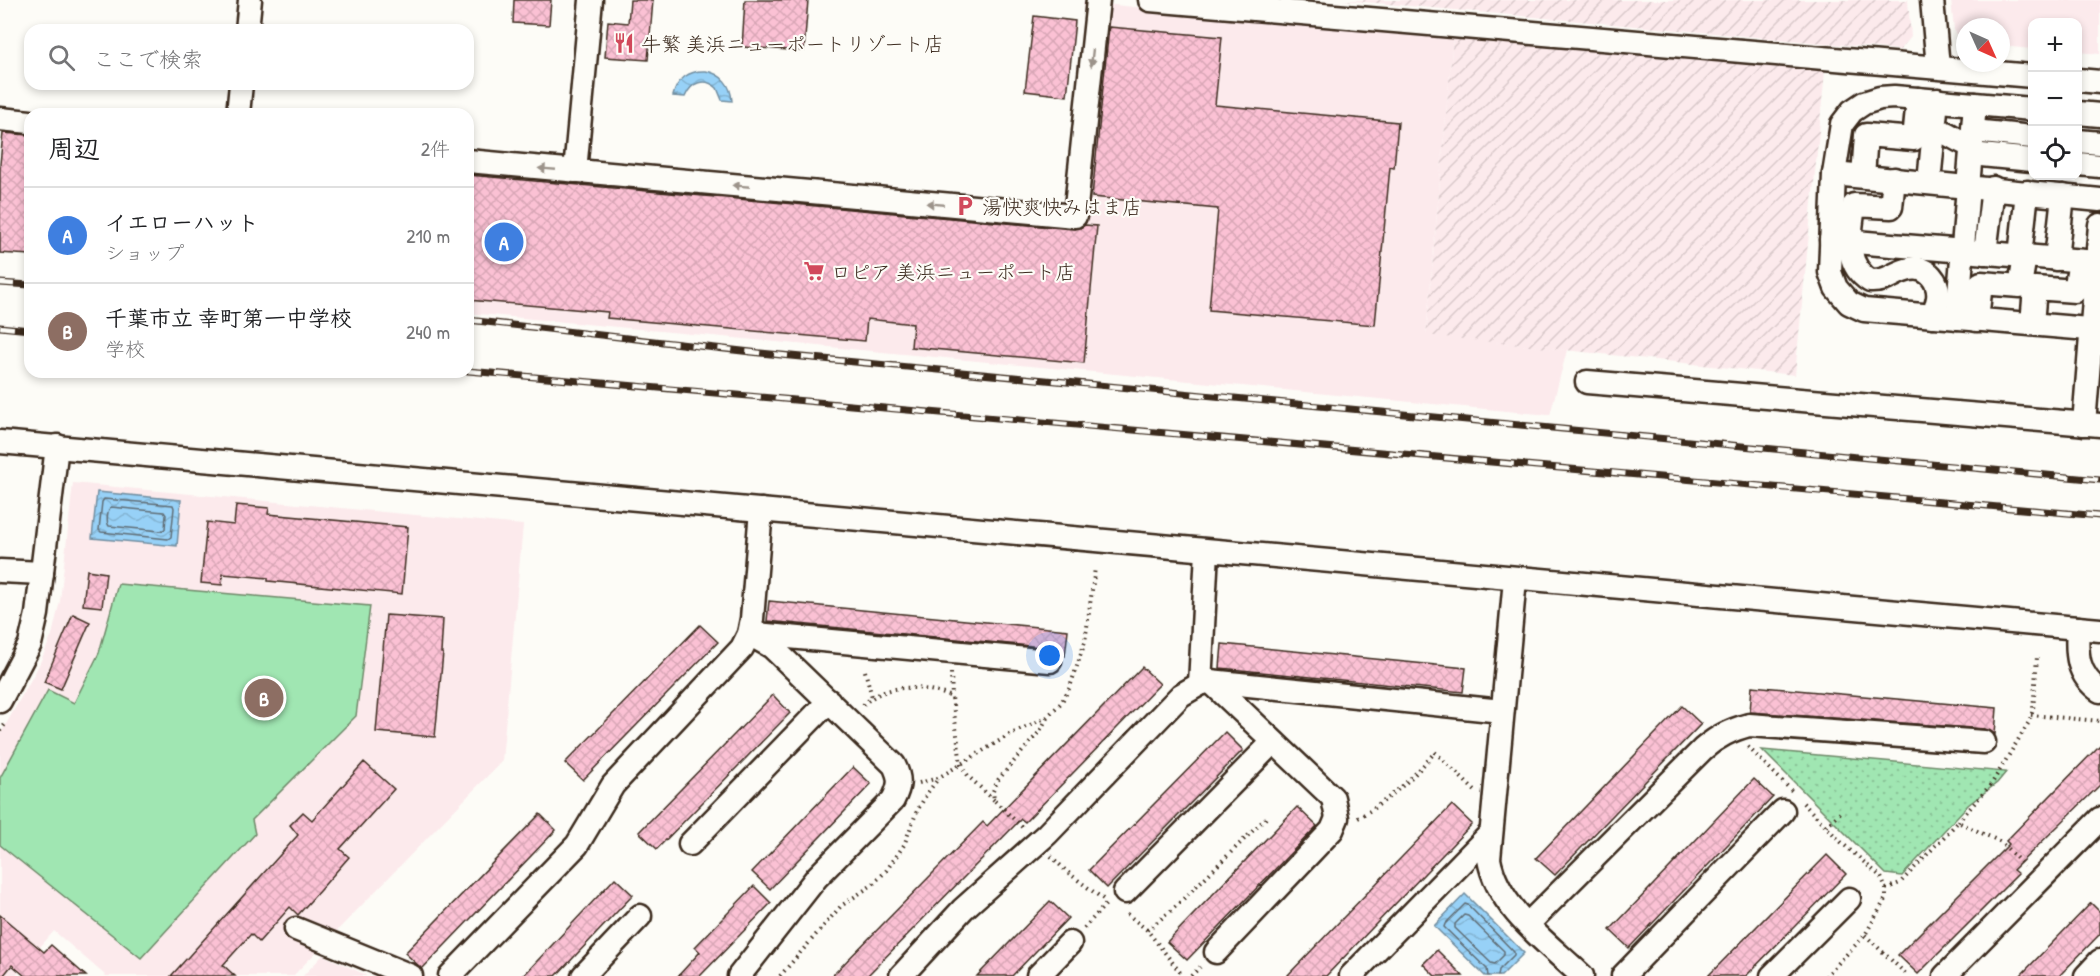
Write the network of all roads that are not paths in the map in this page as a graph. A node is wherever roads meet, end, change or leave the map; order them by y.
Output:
1 (250, 0) edge
2 (591, 0) edge
3 (1098, 0) edge
4 (1150, 0) edge
5 (1932, 0) edge
6 (248, 24) edge
7 (1938, 67) junction
8 (2028, 76) edge
9 (2082, 80) edge
10 (2100, 82) edge
11 (240, 90) edge
12 (1928, 99) junction
13 (1975, 104) junction
14 (239, 108) edge
15 (2028, 109) edge
16 (2082, 113) edge
17 (2100, 115) edge
18 (0, 119) edge
19 (24, 121) edge
20 (1934, 129) junction
21 (2028, 136) edge
22 (2082, 141) edge
23 (1972, 143) junction
24 (2100, 143) edge
25 (2028, 159) edge
26 (474, 162) edge
27 (2082, 164) edge
28 (2100, 166) edge
29 (575, 171) junction
30 (1834, 174) junction
31 (1863, 176) junction
32 (1894, 179) junction
33 (1929, 182) junction
34 (1968, 186) junction
35 (1993, 188) junction
36 (2027, 192) junction
37 (2063, 196) junction
38 (2100, 200) edge
39 (2033, 223) junction
40 (2100, 225) edge
41 (1840, 241) junction
42 (1974, 252) junction
43 (2023, 256) junction
44 (2056, 259) junction
45 (2095, 262) edge
46 (1933, 316) junction
47 (1967, 319) junction
48 (2032, 324) junction
49 (2096, 330) edge
50 (1587, 382) dead end
51 (2092, 424) edge
52 (0, 441) edge
53 (57, 446) junction
54 (761, 510) junction
55 (1207, 551) junction
56 (0, 571) edge
57 (42, 573) junction
58 (1515, 579) junction
59 (2089, 629) edge
60 (749, 634) junction
61 (1050, 661) dead end
62 (1205, 682) junction
63 (2100, 691) edge
64 (830, 701) junction
65 (0, 702) edge
66 (1502, 711) junction
67 (1274, 742) junction
68 (1984, 742) dead end
69 (1783, 811) dead end
70 (2100, 819) edge
71 (1490, 834) junction
72 (690, 844) dead end
73 (1117, 897) road end
74 (1849, 899) dead end
75 (640, 916) dead end
76 (1528, 924) junction
77 (296, 929) dead end
78 (1070, 943) road end
79 (1216, 952) dead end
80 (2100, 961) edge
81 (411, 976) edge
82 (450, 976) edge
83 (583, 976) edge
84 (740, 976) edge
85 (901, 976) edge
86 (1038, 976) edge
87 (1351, 976) edge
88 (1582, 976) edge
89 (1623, 976) edge
90 (1772, 976) edge
91 (1945, 976) edge
92 (2086, 976) edge

1 - 6 street
2 - 29 street
3 -> 29 street
4 - 7 street
5 - 7 street
7 - 8 street
9 - 10 street
11 - 14 street
12 - 13 street
12 - 20 street
12 - 30 street
12 - 31 street
13 - 15 street
13 - 23 street
16 - 17 street
18 - 19 street
20 - 23 street
20 - 33 street
21 - 23 street
22 - 24 street
23 - 25 street
23 - 34 street
29 -> 26 street
27 - 28 street
30 - 31 street
30 - 41 street
31 - 32 street
32 - 33 street
32 - 41 street
33 - 34 street
34 - 35 street
34 - 42 street
35 - 36 street
35 - 39 street
36 - 37 street
36 - 39 street
37 - 38 street
37 - 39 street
39 - 42 street
39 - 43 street
39 - 44 street
40 - 45 street
41 - 42 street
41 - 46 street
41 - 46 street
42 - 43 street
42 - 47 street
43 - 44 street
43 - 47 street
44 - 45 street
45 - 48 street
45 - 49 street
46 - 47 street
47 - 48 street
48 - 49 street
49 - 51 street
50 - 51 street
52 - 53 street
53 - 54 street
53 - 57 street
54 - 55 street
54 - 60 street
55 - 58 street
55 - 62 street
56 - 57 street
57 - 65 street
58 - 59 street
58 - 66 street
59 - 63 street
60 - 61 street
60 - 64 street
60 - 82 street
62 - 66 street
62 - 67 street
62 - 85 street
64 - 72 street
64 - 84 street
66 - 71 street
67 - 73 street
67 - 79 street
68 - 76 street
69 - 89 street
70 - 91 street
71 - 76 street
71 - 87 street
74 - 90 street
75 - 83 street
76 - 88 street
77 - 81 street
78 - 86 street
80 - 92 street

